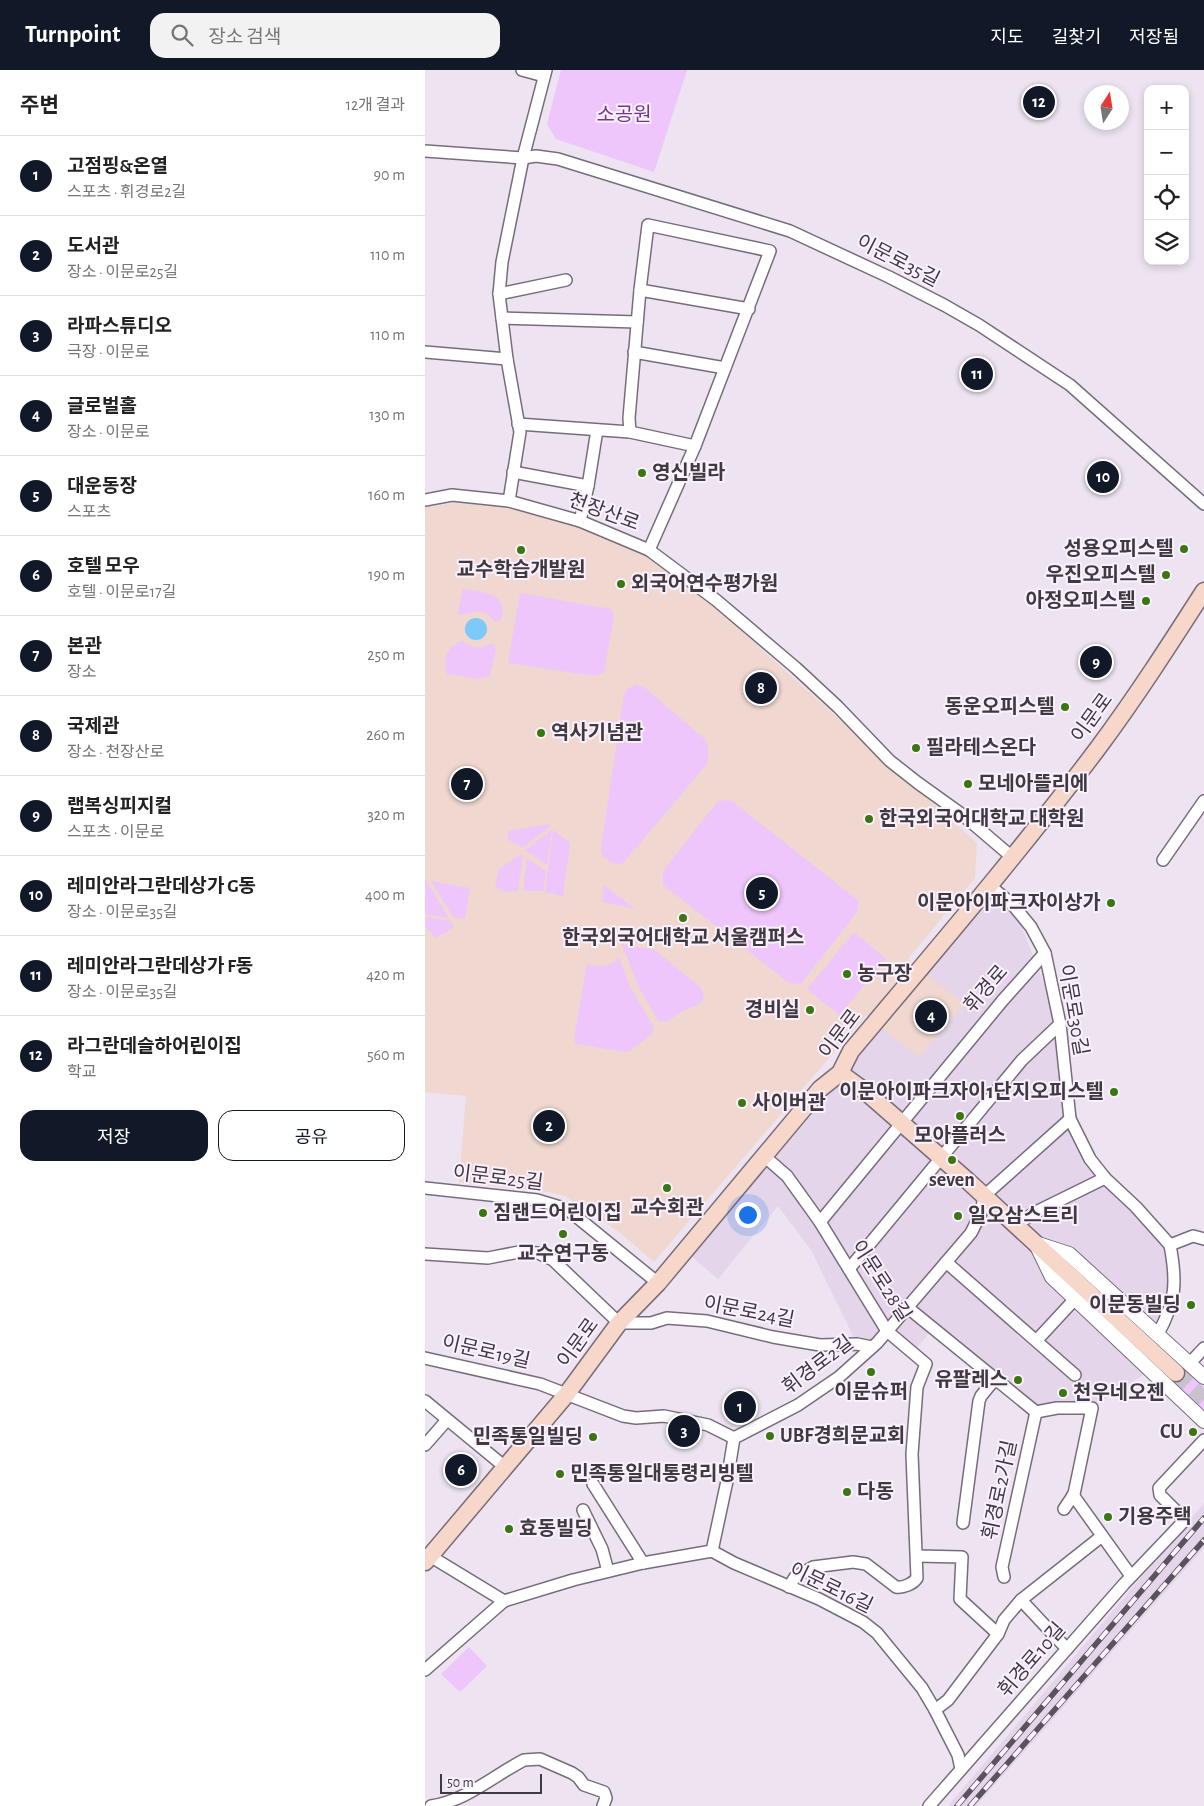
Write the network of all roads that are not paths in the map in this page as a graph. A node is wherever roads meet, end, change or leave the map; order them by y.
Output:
1 (522, 70) edge
2 (545, 73) edge
3 (425, 151) edge
4 (523, 158) junction
5 (566, 280) dead end
6 (640, 290) junction
7 (499, 294) junction
8 (749, 309) junction
9 (502, 318) junction
10 (637, 322) junction
11 (425, 352) edge
12 (635, 352) junction
13 (507, 359) junction
14 (725, 368) junction
15 (518, 424) junction
16 (597, 430) junction
17 (630, 432) junction
18 (695, 446) junction
19 (513, 472) junction
20 (588, 486) junction
21 (425, 500) edge
22 (509, 501) junction
23 (1204, 504) edge
24 (580, 521) junction
25 (649, 550) junction
26 (1204, 591) edge
27 (1204, 801) edge
28 (1012, 856) junction
29 (1163, 860) dead end
30 (989, 885) junction
31 (1045, 953) junction
32 (1060, 1024) junction
33 (840, 1073) junction
34 (1070, 1119) junction
35 (902, 1123) junction
36 (764, 1156) junction
37 (942, 1158) junction
38 (1105, 1178) junction
39 (425, 1190) edge
40 (984, 1196) junction
41 (820, 1222) junction
42 (1015, 1225) junction
43 (1204, 1239) edge
44 (1035, 1243) junction
45 (1170, 1245) junction
46 (425, 1254) edge
47 (946, 1262) junction
48 (849, 1269) junction
49 (658, 1283) junction
50 (1075, 1299) junction
51 (907, 1307) junction
52 (619, 1323) junction
53 (887, 1331) junction
54 (1157, 1334) junction
55 (1037, 1340) junction
56 (872, 1347) junction
57 (1204, 1348) edge
58 (425, 1358) edge
59 (1190, 1363) junction
60 (1176, 1373) tunnel mouth
61 (1075, 1375) dead end
62 (1204, 1377) edge
63 (995, 1379) junction
64 (566, 1395) junction
65 (425, 1401) edge
66 (1036, 1412) junction
67 (447, 1420) junction
68 (1204, 1421) edge
69 (734, 1438) junction
70 (1204, 1440) edge
71 (425, 1445) edge
72 (505, 1467) junction
73 (593, 1484) dead end
74 (1073, 1495) junction
75 (1064, 1509) dead end
76 (583, 1510) dead end
77 (963, 1523) dead end
78 (1102, 1536) junction
79 (711, 1551) junction
80 (917, 1556) junction
81 (427, 1559) edge
82 (643, 1563) junction
83 (608, 1571) junction
84 (1131, 1576) junction
85 (1004, 1577) dead end
86 (789, 1587) junction
87 (1021, 1600) junction
88 (504, 1602) junction
89 (998, 1634) junction
90 (1067, 1649) junction
91 (425, 1670) edge
92 (935, 1710) junction
93 (961, 1769) junction
94 (431, 1806) edge
95 (603, 1806) edge
96 (929, 1806) edge

1 - 2 street
2 - 4 street
3 - 4 street, 이문로35길
4 - 7 street
4 - 23 street, 이문로35길
5 - 7 street
6 - 8 street
6 - 8 street
6 - 10 street
7 - 9 street
8 - 14 street
9 - 10 street
9 - 13 street
10 - 12 street
11 - 13 street
12 - 14 street
12 - 17 street
13 - 15 street
14 - 18 street
15 - 16 street
15 - 19 street
16 - 17 street
16 - 20 street
17 - 18 street
18 - 25 street
19 - 20 street
19 - 22 street
20 - 24 street
21 - 22 street, 천장산로
22 - 24 street, 천장산로
24 - 25 street, 천장산로
25 - 28 street, 천장산로
26 - 28 main road, 이문로
27 - 29 street
28 - 30 main road, 이문로
30 - 31 street, 이문로30길
30 - 33 main road, 이문로
31 - 32 street, 이문로30길
31 - 35 street, 휘경로
32 - 34 street, 이문로30길
32 - 37 street
33 - 35 main road
33 - 36 main road, 이문로
34 - 38 street, 이문로30길
34 - 40 street
35 - 37 main road
35 - 41 street, 휘경로
36 - 41 street, 이문로28길
36 - 49 main road, 이문로
37 - 40 main road
37 - 48 street
38 - 42 street
38 - 45 street, 이문로30길
39 - 49 street, 이문로25길
40 - 42 main road
40 - 47 street, 휘경로2길
41 - 48 street, 이문로28길
42 - 44 main road
43 - 45 street
44 - 50 street
44 - 54 street
44 - 60 main road
45 - 54 street
46 - 52 street
47 - 51 street, 휘경로2길
47 - 55 street
48 - 53 street, 이문로28길
49 - 52 main road, 이문로
50 - 55 street
50 - 68 street
51 - 53 street, 휘경로2길
51 - 63 street
52 - 56 street, 이문로24길
52 - 64 main road, 이문로
53 - 56 street, 휘경로2길
53 - 80 street, 이문로28길
54 - 59 street
55 - 61 street
56 - 69 street, 휘경로2길
57 - 59 street
58 - 64 street, 이문로19길
59 - 62 street
63 - 66 street
63 - 77 street, 휘경로2가길
64 - 69 street, 이문로
64 - 72 main road, 이문로
65 - 67 street
66 - 74 street
66 - 85 street, 휘경로2가길
67 - 71 street
67 - 72 street
69 - 79 street
70 - 84 street, 휘경로10길
72 - 81 main road, 이문로
73 - 82 street
74 - 75 street
74 - 78 street
76 - 83 street
78 - 84 street
78 - 87 street
79 - 82 street
79 - 86 street, 이문로16길
80 - 86 street, 이문로28길
80 - 89 street
81 - 88 street
82 - 83 street
83 - 88 street
84 - 90 street, 휘경로10길
86 - 92 street, 이문로16길
87 - 89 street
87 - 90 street
88 - 91 street
89 - 92 street
90 - 93 street, 휘경로10길
92 - 93 street, 이문로16길
93 - 96 street, 휘경로10길
94 - 95 street

